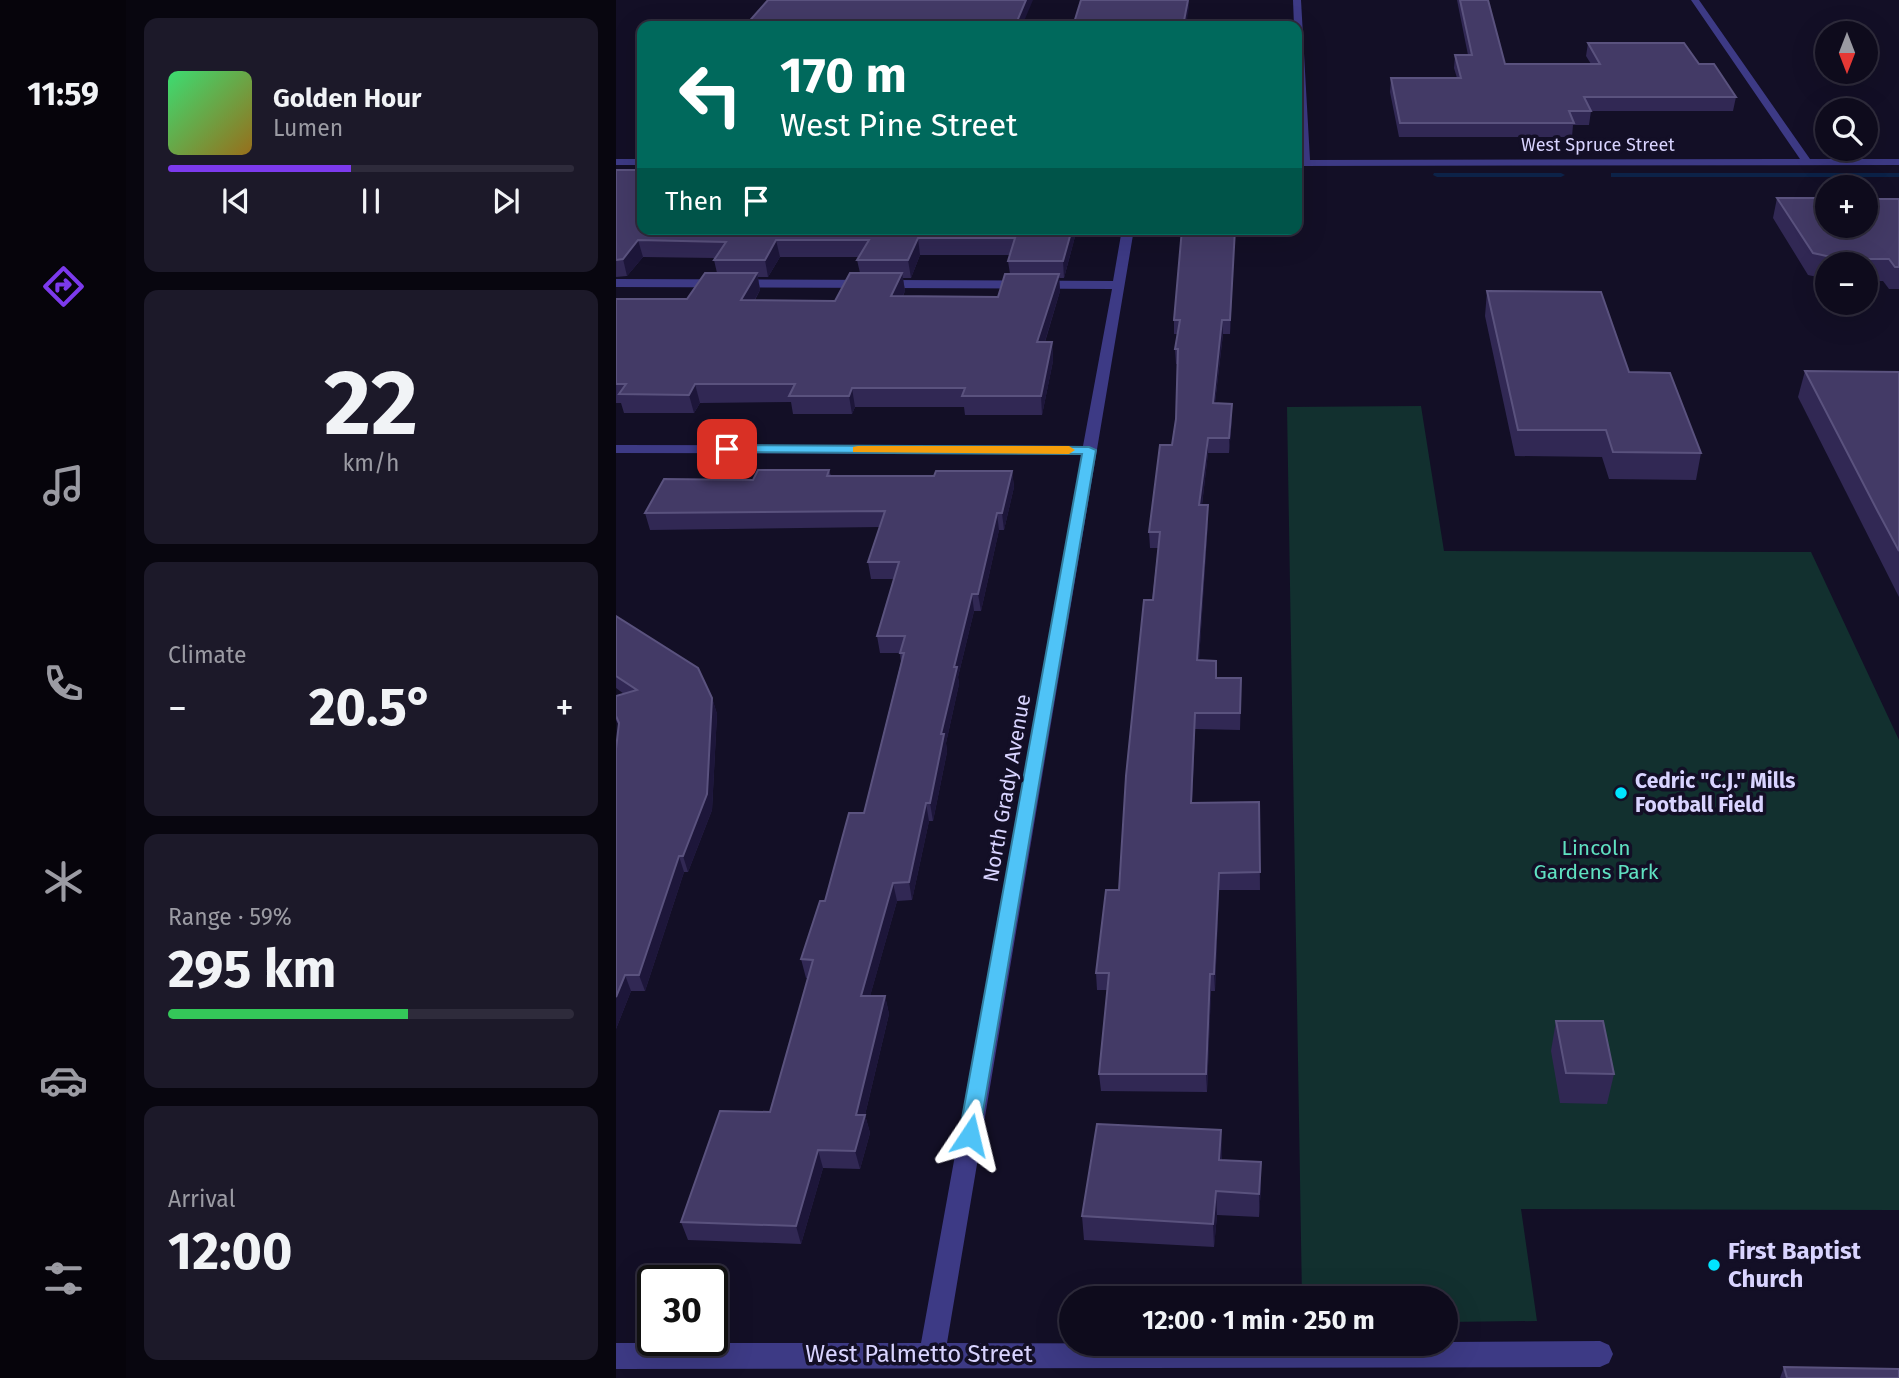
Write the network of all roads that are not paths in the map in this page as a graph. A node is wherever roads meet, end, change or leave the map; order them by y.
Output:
1 (1297, 0) edge
2 (1695, 0) edge
3 (1298, 21) edge
4 (616, 162) edge
5 (637, 162) edge
6 (1899, 162) edge
7 (1302, 163) edge
8 (1808, 163) junction
9 (1127, 235) edge
10 (616, 283) edge
11 (1118, 285) junction
12 (616, 449) edge
13 (1089, 450) junction
14 (932, 1354) junction
15 (1600, 1354) dead end
16 (616, 1356) edge

1 - 3 street
2 - 8 street
4 - 5 street
6 - 8 street, West Spruce Street
7 - 8 street, West Spruce Street
9 - 11 street, North Grady Avenue
10 - 11 street
11 - 13 street, North Grady Avenue
12 - 13 street
13 - 14 street, North Grady Avenue
14 - 15 street, West Palmetto Street
14 - 16 street, West Palmetto Street

